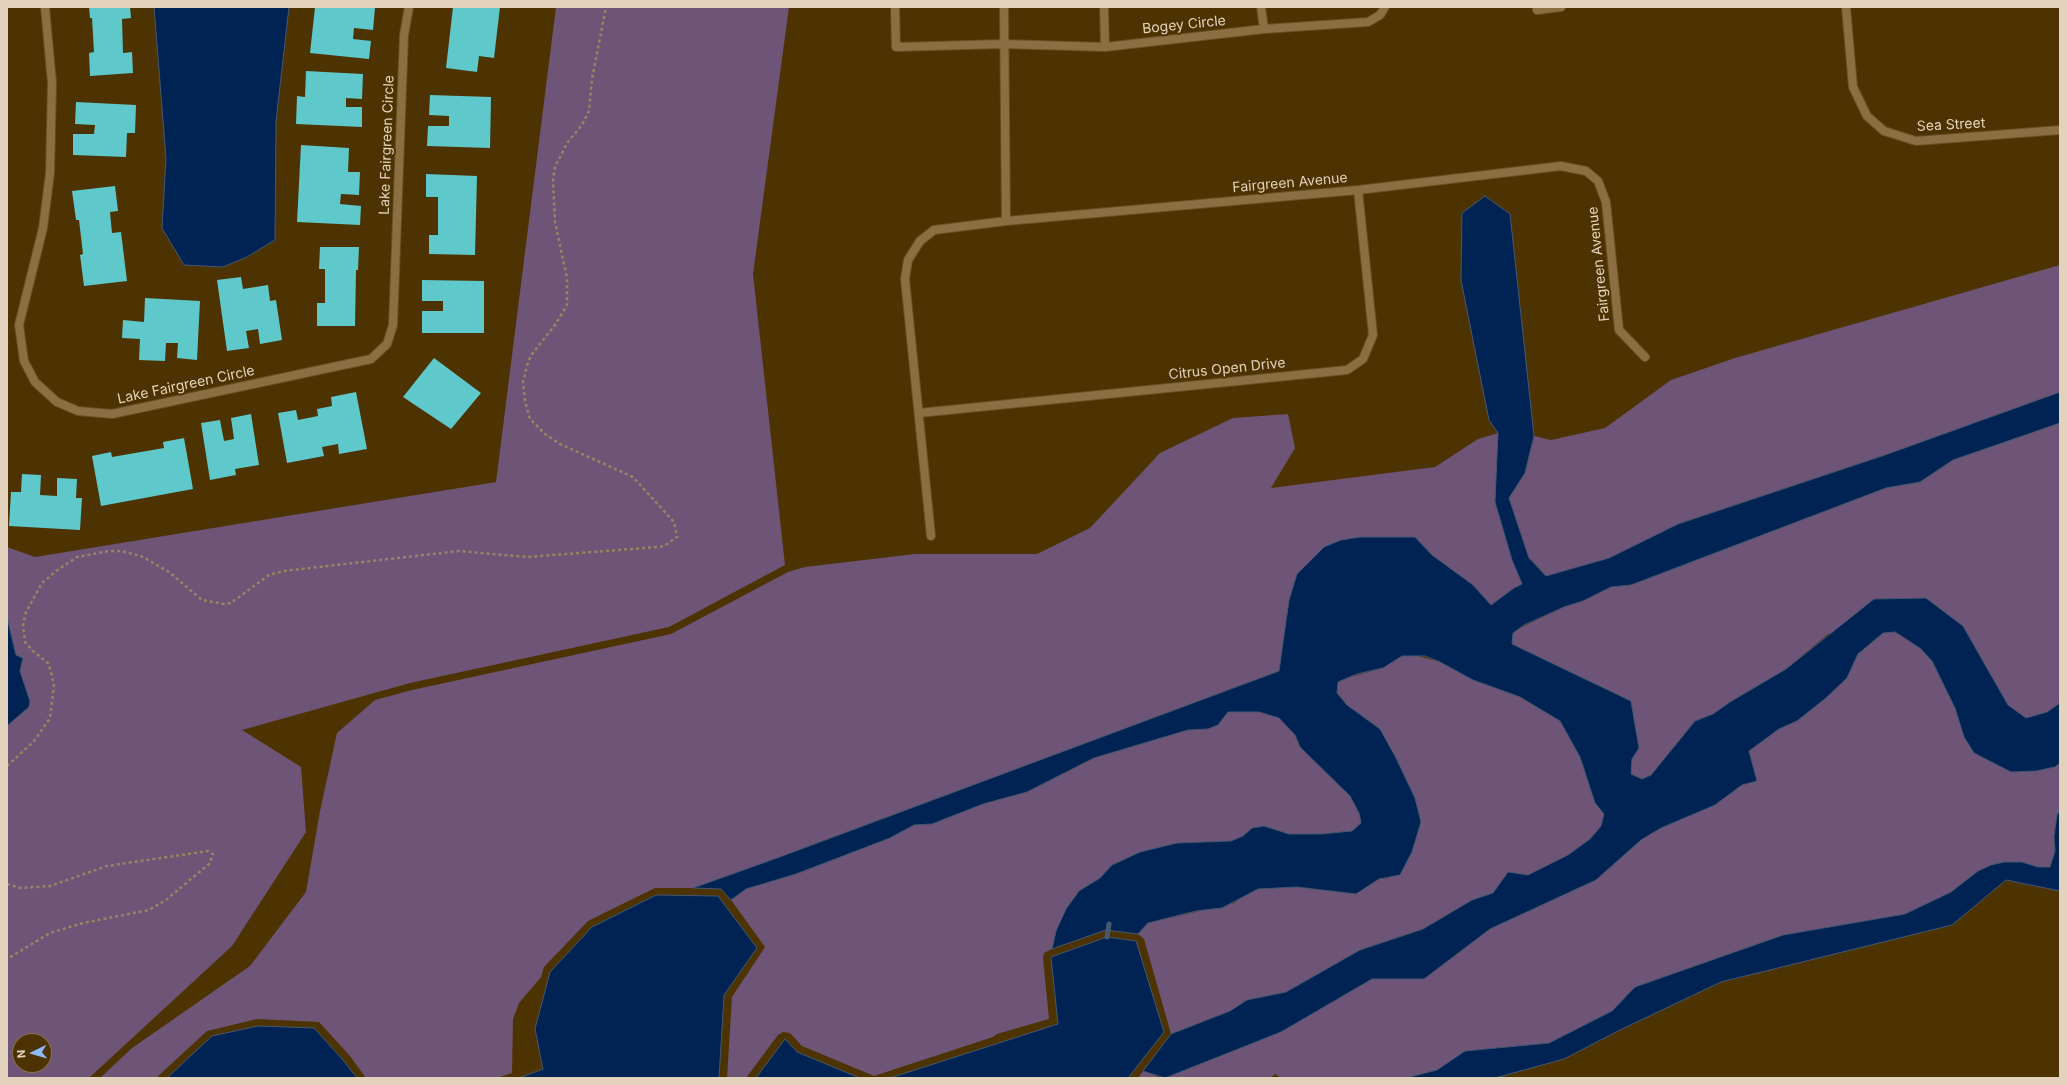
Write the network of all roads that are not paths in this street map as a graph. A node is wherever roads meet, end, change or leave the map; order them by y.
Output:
1 (45, 7) edge
2 (409, 7) edge
3 (895, 7) edge
4 (1004, 7) edge
5 (1104, 7) edge
6 (1261, 7) edge
7 (1385, 7) edge
8 (1537, 7) edge
9 (1561, 7) edge
10 (1846, 7) edge
11 (1264, 29) junction
12 (1003, 44) junction
13 (1105, 47) junction
14 (2060, 130) edge
15 (1358, 190) junction
16 (1006, 220) junction
17 (1645, 357) dead end
18 (919, 413) junction
19 (931, 536) dead end

1 - 2 street, Lake Fairgreen Circle
3 - 12 street, Bogey Circle
4 - 12 street
5 - 13 street
6 - 11 street
7 - 11 street, Bogey Circle
8 - 9 street
10 - 14 street, Sea Street
11 - 13 street, Bogey Circle
12 - 13 street, Bogey Circle
12 - 16 street
15 - 16 street, Fairgreen Avenue
15 - 17 street, Fairgreen Avenue
15 - 18 street, Citrus Open Drive
16 - 18 street
18 - 19 street

